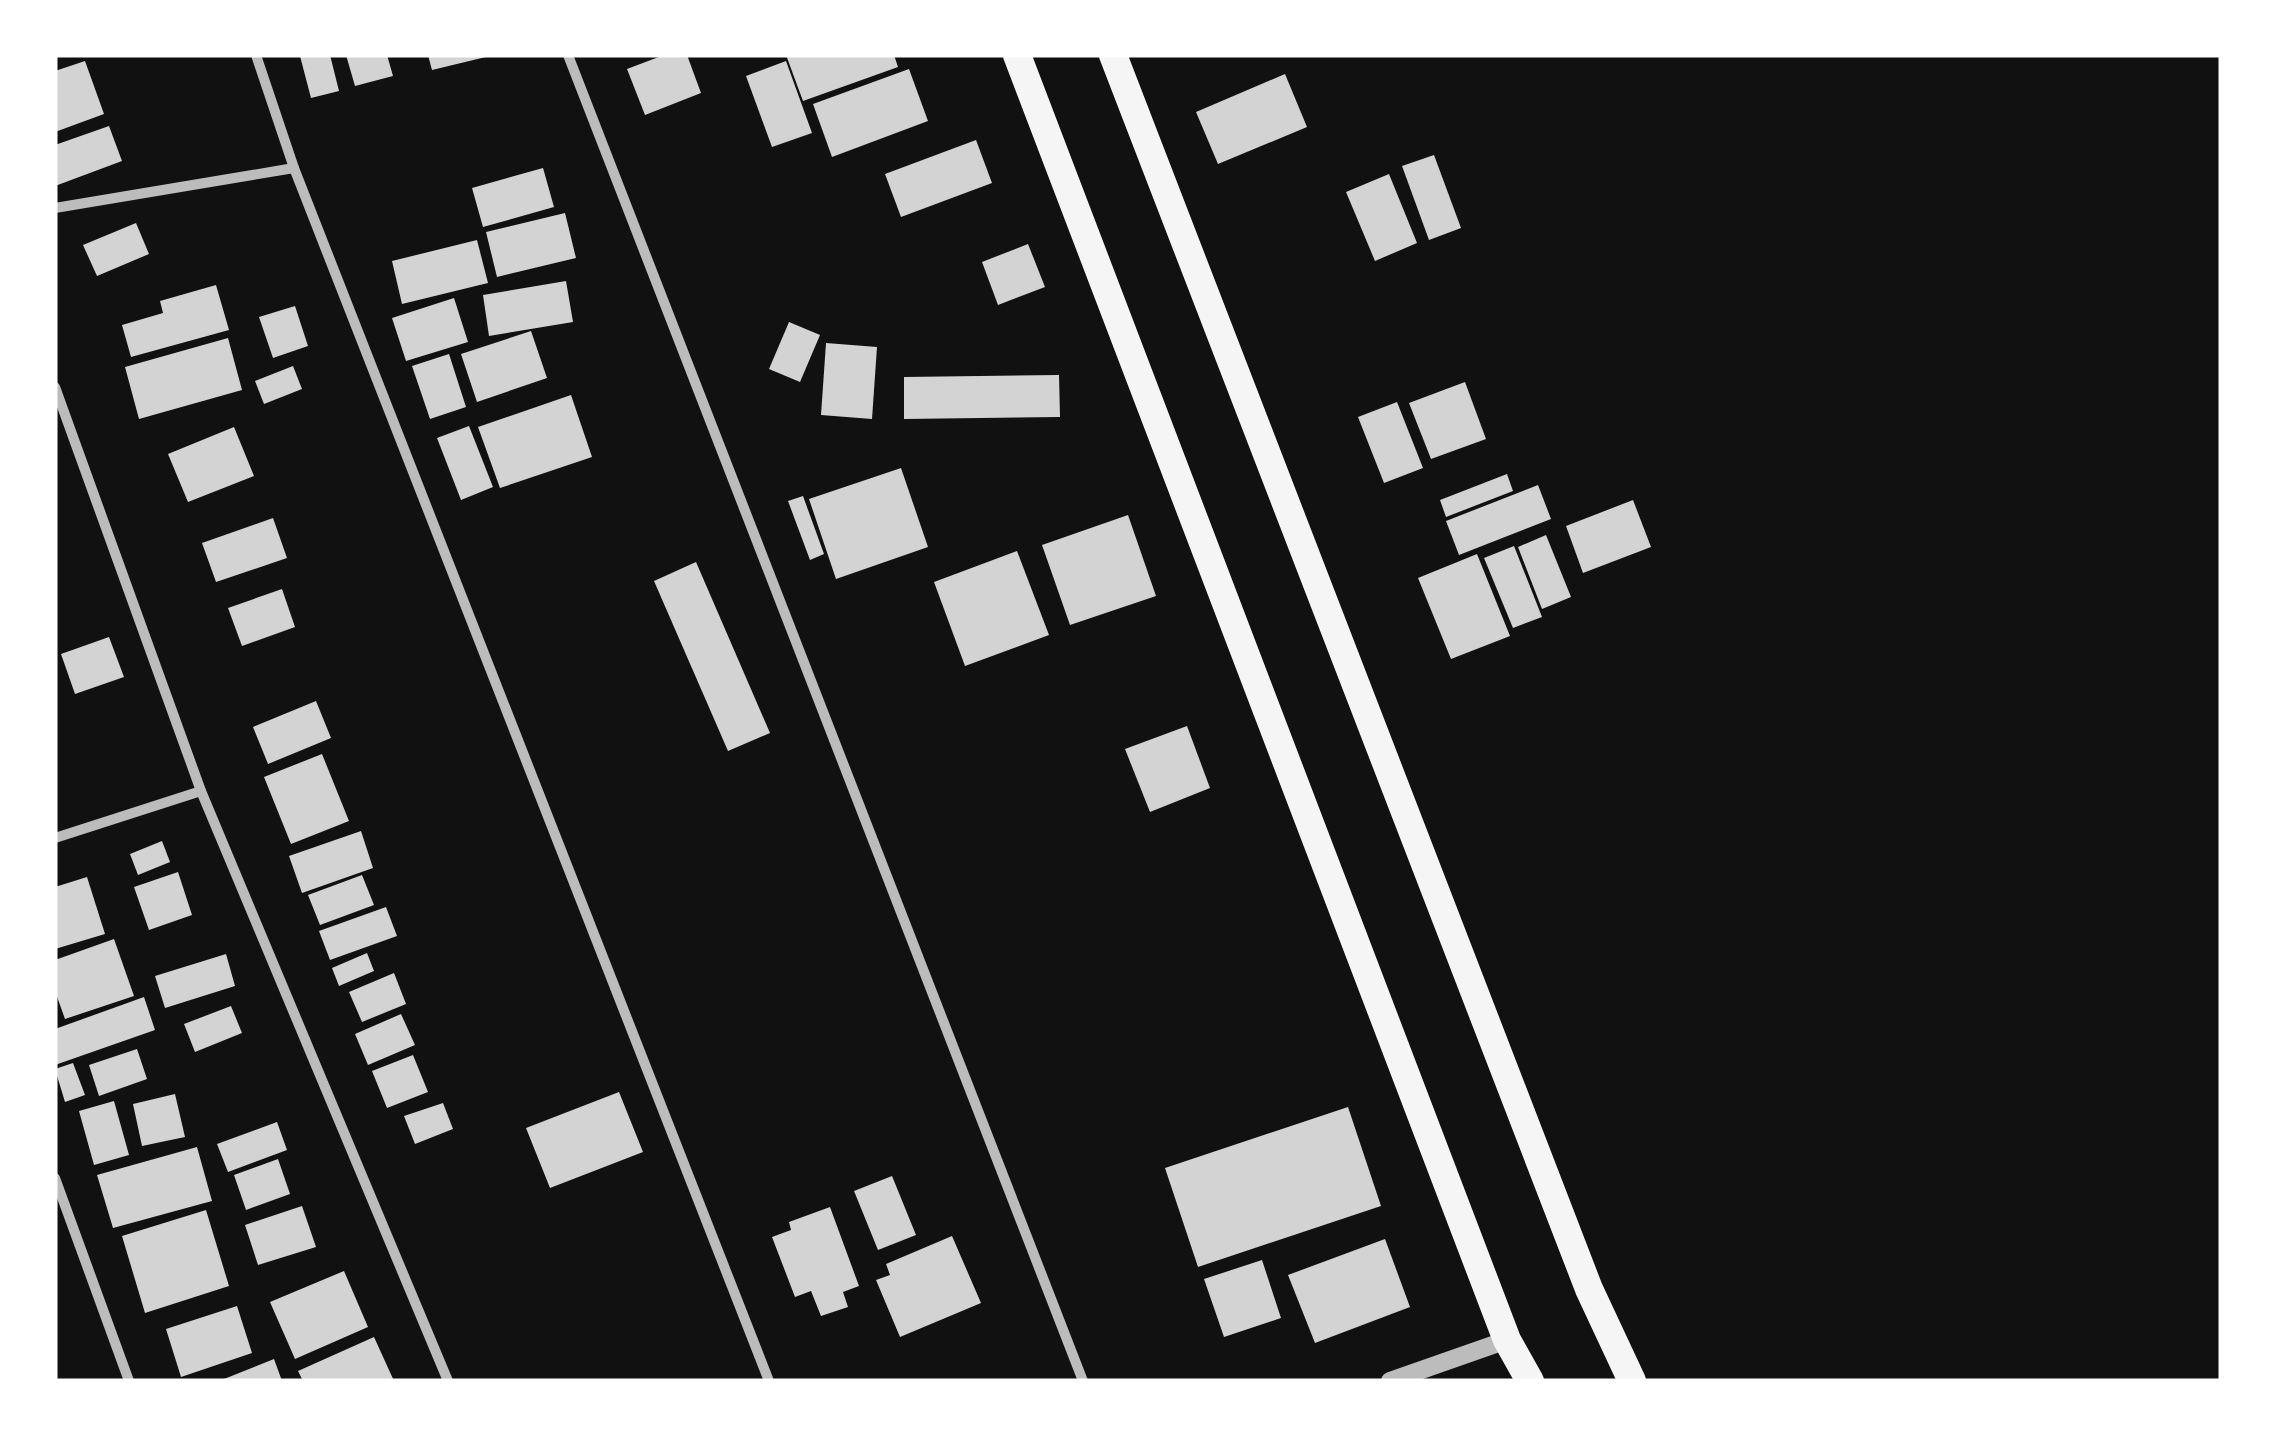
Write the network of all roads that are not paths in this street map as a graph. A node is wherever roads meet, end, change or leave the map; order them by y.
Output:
1 (256, 55) edge
2 (568, 55) edge
3 (1017, 55) edge
4 (1113, 55) edge
5 (294, 168) junction
6 (55, 208) edge
7 (55, 387) edge
8 (201, 791) junction
9 (55, 838) edge
10 (55, 1178) edge
11 (1506, 1340) junction
12 (129, 1381) edge
13 (448, 1381) edge
14 (769, 1381) edge
15 (1083, 1381) edge
16 (1390, 1381) edge
17 (1530, 1381) edge
18 (1632, 1381) edge

1 - 5 street
2 - 15 street
3 - 11 highway
4 - 18 highway
5 - 6 street
5 - 14 street
7 - 8 street
8 - 9 street
8 - 13 street
10 - 12 street
11 - 16 street
11 - 17 highway

